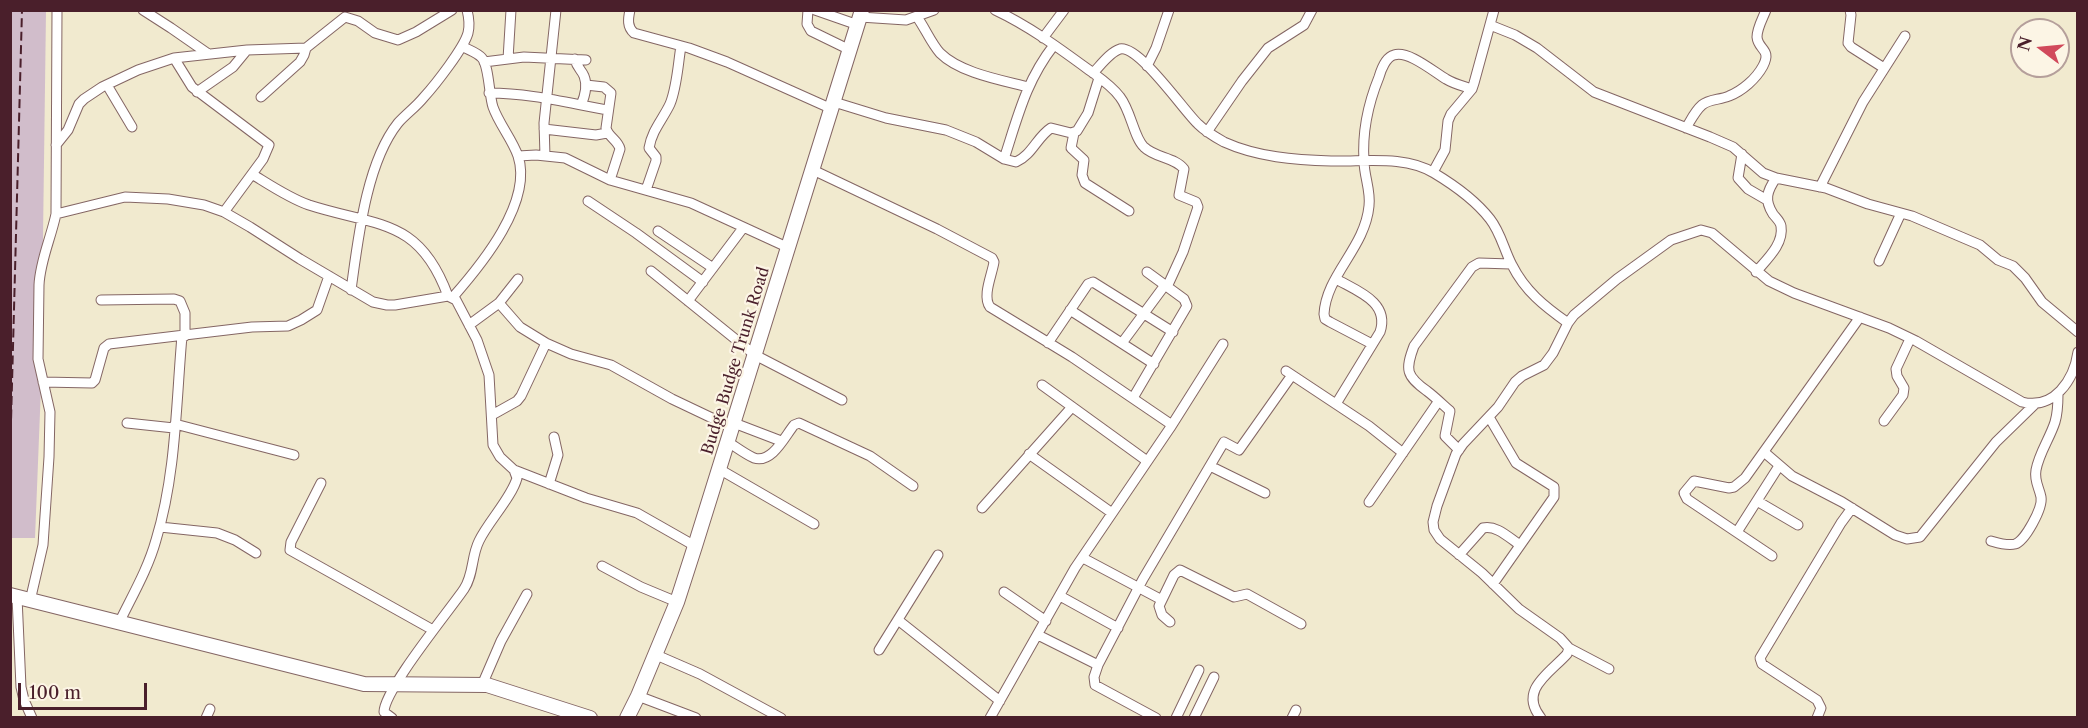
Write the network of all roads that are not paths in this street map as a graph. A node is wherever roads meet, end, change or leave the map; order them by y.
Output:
1 (57, 10) edge
2 (143, 10) edge
3 (452, 10) edge
4 (467, 10) edge
5 (511, 10) edge
6 (556, 10) edge
7 (630, 10) edge
8 (808, 10) edge
9 (816, 10) edge
10 (934, 10) edge
11 (995, 10) edge
12 (1064, 10) edge
13 (1169, 10) edge
14 (1312, 10) edge
15 (1494, 10) edge
16 (1766, 10) edge
17 (1850, 10) edge
18 (917, 17) junction
19 (860, 18) edge
20 (1490, 25) junction
21 (1905, 36) dead end
22 (1043, 38) junction
23 (1054, 45) junction
24 (462, 46) junction
25 (681, 46) junction
26 (306, 48) junction
27 (247, 50) junction
28 (850, 50) junction
29 (207, 53) junction
30 (174, 57) junction
31 (550, 58) junction
32 (508, 59) junction
33 (575, 59) junction
34 (586, 60) dead end
35 (484, 62) junction
36 (1147, 66) junction
37 (1884, 68) junction
38 (1096, 76) junction
39 (107, 85) junction
40 (586, 85) junction
41 (1028, 87) junction
42 (1472, 89) junction
43 (198, 92) junction
44 (489, 93) junction
45 (261, 98) dead end
46 (546, 99) junction
47 (581, 105) junction
48 (833, 105) junction
49 (608, 110) junction
50 (132, 128) dead end
51 (1686, 128) junction
52 (544, 129) junction
53 (1207, 132) junction
54 (607, 133) junction
55 (1074, 133) junction
56 (56, 144) junction
57 (1742, 154) junction
58 (518, 156) junction
59 (546, 156) junction
60 (1004, 159) junction
61 (1364, 162) junction
62 (813, 170) junction
63 (1433, 172) junction
64 (252, 174) junction
65 (1776, 178) junction
66 (610, 180) junction
67 (1820, 187) junction
68 (646, 190) junction
69 (1767, 200) junction
70 (588, 201) dead end
71 (1129, 211) dead end
72 (224, 212) junction
73 (1901, 213) junction
74 (56, 214) junction
75 (362, 218) junction
76 (742, 228) junction
77 (658, 231) dead end
78 (789, 248) junction
79 (1879, 261) dead end
80 (1511, 264) junction
81 (712, 268) junction
82 (651, 271) dead end
83 (1147, 272) dead end
84 (1756, 272) junction
85 (329, 276) junction
86 (518, 279) dead end
87 (1336, 279) junction
88 (703, 282) junction
89 (1166, 286) junction
90 (351, 290) junction
91 (451, 296) junction
92 (101, 300) dead end
93 (688, 302) junction
94 (499, 303) junction
95 (1070, 310) junction
96 (1144, 313) junction
97 (1860, 317) junction
98 (1568, 323) junction
99 (469, 325) junction
100 (1173, 332) junction
101 (2078, 332) edge
102 (184, 336) junction
103 (1910, 339) junction
104 (546, 343) junction
105 (1048, 343) junction
106 (1122, 344) junction
107 (1223, 344) dead end
108 (1372, 344) junction
109 (755, 355) junction
110 (2077, 357) edge
111 (1154, 364) junction
112 (43, 382) junction
113 (1042, 385) dead end
114 (2058, 394) junction
115 (1133, 398) junction
116 (842, 400) dead end
117 (1438, 402) junction
118 (1336, 404) junction
119 (2034, 405) junction
120 (1072, 407) junction
121 (492, 415) junction
122 (1489, 417) junction
123 (1884, 421) dead end
124 (127, 423) dead end
125 (1172, 424) junction
126 (733, 425) junction
127 (175, 426) junction
128 (554, 437) dead end
129 (781, 441) junction
130 (728, 442) junction
131 (1459, 450) junction
132 (1764, 452) junction
133 (1403, 453) junction
134 (1029, 454) junction
135 (294, 455) dead end
136 (1147, 461) junction
137 (1210, 466) junction
138 (1779, 466) junction
139 (719, 469) junction
140 (514, 470) junction
141 (321, 483) dead end
142 (549, 484) junction
143 (913, 486) dead end
144 (1265, 493) dead end
145 (1757, 501) junction
146 (1369, 502) dead end
147 (982, 508) dead end
148 (1852, 508) junction
149 (1112, 513) junction
150 (814, 524) dead end
151 (1798, 525) dead end
152 (160, 527) junction
153 (1737, 532) junction
154 (1992, 541) dead end
155 (1520, 545) junction
156 (695, 546) junction
157 (256, 553) dead end
158 (938, 555) dead end
159 (1459, 555) junction
160 (1772, 556) dead end
161 (1083, 558) junction
162 (602, 566) dead end
163 (1493, 584) junction
164 (1139, 588) junction
165 (1004, 592) dead end
166 (527, 594) dead end
167 (1060, 596) junction
168 (19, 598) edge
169 (1162, 600) junction
170 (676, 602) junction
171 (898, 620) junction
172 (1046, 621) junction
173 (1170, 622) dead end
174 (119, 623) junction
175 (1301, 624) dead end
176 (1118, 628) junction
177 (433, 630) junction
178 (1038, 635) junction
179 (1569, 648) junction
180 (879, 650) dead end
181 (654, 654) junction
182 (1098, 665) junction
183 (1608, 669) dead end
184 (1199, 670) dead end
185 (1214, 677) dead end
186 (397, 685) junction
187 (482, 685) junction
188 (638, 696) junction
189 (1000, 701) junction
190 (32, 717) edge
191 (392, 717) edge
192 (590, 717) edge
193 (627, 717) edge
194 (696, 717) edge
195 (781, 717) edge
196 (990, 717) edge
197 (1156, 717) edge
198 (1176, 717) edge
199 (1194, 717) edge
200 (1541, 717) edge
201 (1816, 717) edge

1 - 56 street
2 - 29 street
3 - 26 street
4 - 24 street
5 - 32 street
6 - 31 street
7 - 25 street
8 - 28 street
9 - 19 street
10 - 18 street
11 - 22 street
12 - 22 street
13 - 36 street
14 - 53 street
15 - 20 street
16 - 51 street
17 - 37 street
18 - 19 street
18 - 41 street
19 - 28 main road, Budge Budge Trunk Road
20 - 42 street
20 - 51 street
21 - 37 street
22 - 23 street
23 - 38 street
23 - 41 street
24 - 35 street
24 - 75 street
25 - 48 street
25 - 68 street
26 - 27 street
26 - 45 street
27 - 29 street
27 - 43 street
28 - 48 main road, Budge Budge Trunk Road
29 - 30 street
30 - 39 street
30 - 43 street
31 - 32 street
31 - 33 street
31 - 46 street
32 - 35 street
33 - 34 street
33 - 40 street
35 - 44 street
36 - 38 street
36 - 53 street
37 - 67 street
38 - 55 street
38 - 89 street
39 - 50 street
39 - 56 street
40 - 47 street
40 - 49 street
41 - 60 street
42 - 61 street
42 - 63 street
43 - 64 street
44 - 46 street
44 - 58 street
46 - 47 street
46 - 52 street
47 - 49 street
48 - 60 street
48 - 62 main road, Budge Budge Trunk Road
49 - 54 street
51 - 57 street
52 - 54 street
52 - 59 street
53 - 61 street
54 - 66 street
55 - 60 street
55 - 71 street
56 - 74 street
57 - 65 street
57 - 69 street
58 - 59 street
58 - 91 street
59 - 66 street
61 - 63 street
61 - 87 street
62 - 78 main road, Budge Budge Trunk Road
62 - 105 street
63 - 80 street
64 - 72 street
64 - 75 street
65 - 67 street
65 - 69 street
66 - 68 street
67 - 73 street
68 - 76 street
69 - 84 street
70 - 88 street
72 - 74 street
72 - 85 street
73 - 79 street
73 - 101 street
74 - 112 street
75 - 90 street
75 - 91 street
76 - 78 street
76 - 81 street
77 - 81 street
78 - 109 main road, Budge Budge Trunk Road
80 - 98 street
80 - 117 street
81 - 88 street
82 - 93 street
83 - 89 street
84 - 97 street
84 - 98 street
85 - 90 street
85 - 102 street
86 - 94 street
87 - 108 street
87 - 108 street
88 - 93 street
89 - 96 street
89 - 100 street
90 - 91 street
91 - 99 street
92 - 102 street
93 - 109 street
94 - 99 street
94 - 104 street
95 - 96 street
95 - 105 street
95 - 106 street
96 - 100 street
96 - 106 street
97 - 103 street
97 - 132 street
98 - 122 street
99 - 121 street
100 - 111 street
102 - 112 street
102 - 127 street
103 - 119 street
103 - 123 street
104 - 121 street
104 - 126 street
105 - 115 street
106 - 111 street
107 - 125 street
108 - 118 street
109 - 116 street
109 - 126 main road, Budge Budge Trunk Road
110 - 114 street
111 - 115 street
112 - 168 street
113 - 120 street
114 - 119 street
114 - 154 street
115 - 125 street
117 - 131 street
117 - 133 street
118 - 133 street
118 - 137 street
119 - 148 street
120 - 134 street
120 - 136 street
121 - 140 street
122 - 131 street
122 - 155 street
124 - 127 street
125 - 136 street
126 - 129 street
126 - 130 main road, Budge Budge Trunk Road
127 - 135 street
127 - 152 street
128 - 142 street
129 - 130 street
129 - 143 street
130 - 139 main road, Budge Budge Trunk Road
131 - 159 street
132 - 138 street
132 - 153 street
133 - 146 street
134 - 147 street
134 - 149 street
136 - 149 street
137 - 144 street
137 - 164 street
138 - 145 street
138 - 148 street
139 - 150 street
139 - 156 main road, Budge Budge Trunk Road
140 - 142 street
140 - 177 street
141 - 177 street
142 - 156 street
145 - 151 street
145 - 153 street
148 - 201 street
149 - 161 street
152 - 157 street
152 - 174 street
153 - 160 street
155 - 159 street
155 - 163 street
156 - 170 main road, Budge Budge Trunk Road
158 - 171 street
159 - 163 street
161 - 164 street
161 - 167 street
162 - 170 street
163 - 179 street
164 - 169 street
164 - 176 street
165 - 172 street
166 - 187 street
167 - 172 street
167 - 176 street
168 - 174 main road
168 - 190 street
169 - 173 street
169 - 175 street
170 - 181 main road, Budge Budge Trunk Road
171 - 180 street
171 - 189 street
172 - 178 street
174 - 186 main road
176 - 182 street
177 - 186 street
178 - 182 street
178 - 189 street
179 - 183 street
179 - 200 street
181 - 188 main road, Budge Budge Trunk Road
181 - 195 street
182 - 197 street
184 - 198 street
185 - 199 street
186 - 187 main road
186 - 191 street
187 - 192 main road
188 - 193 main road, Budge Budge Trunk Road
188 - 194 street
189 - 196 street

